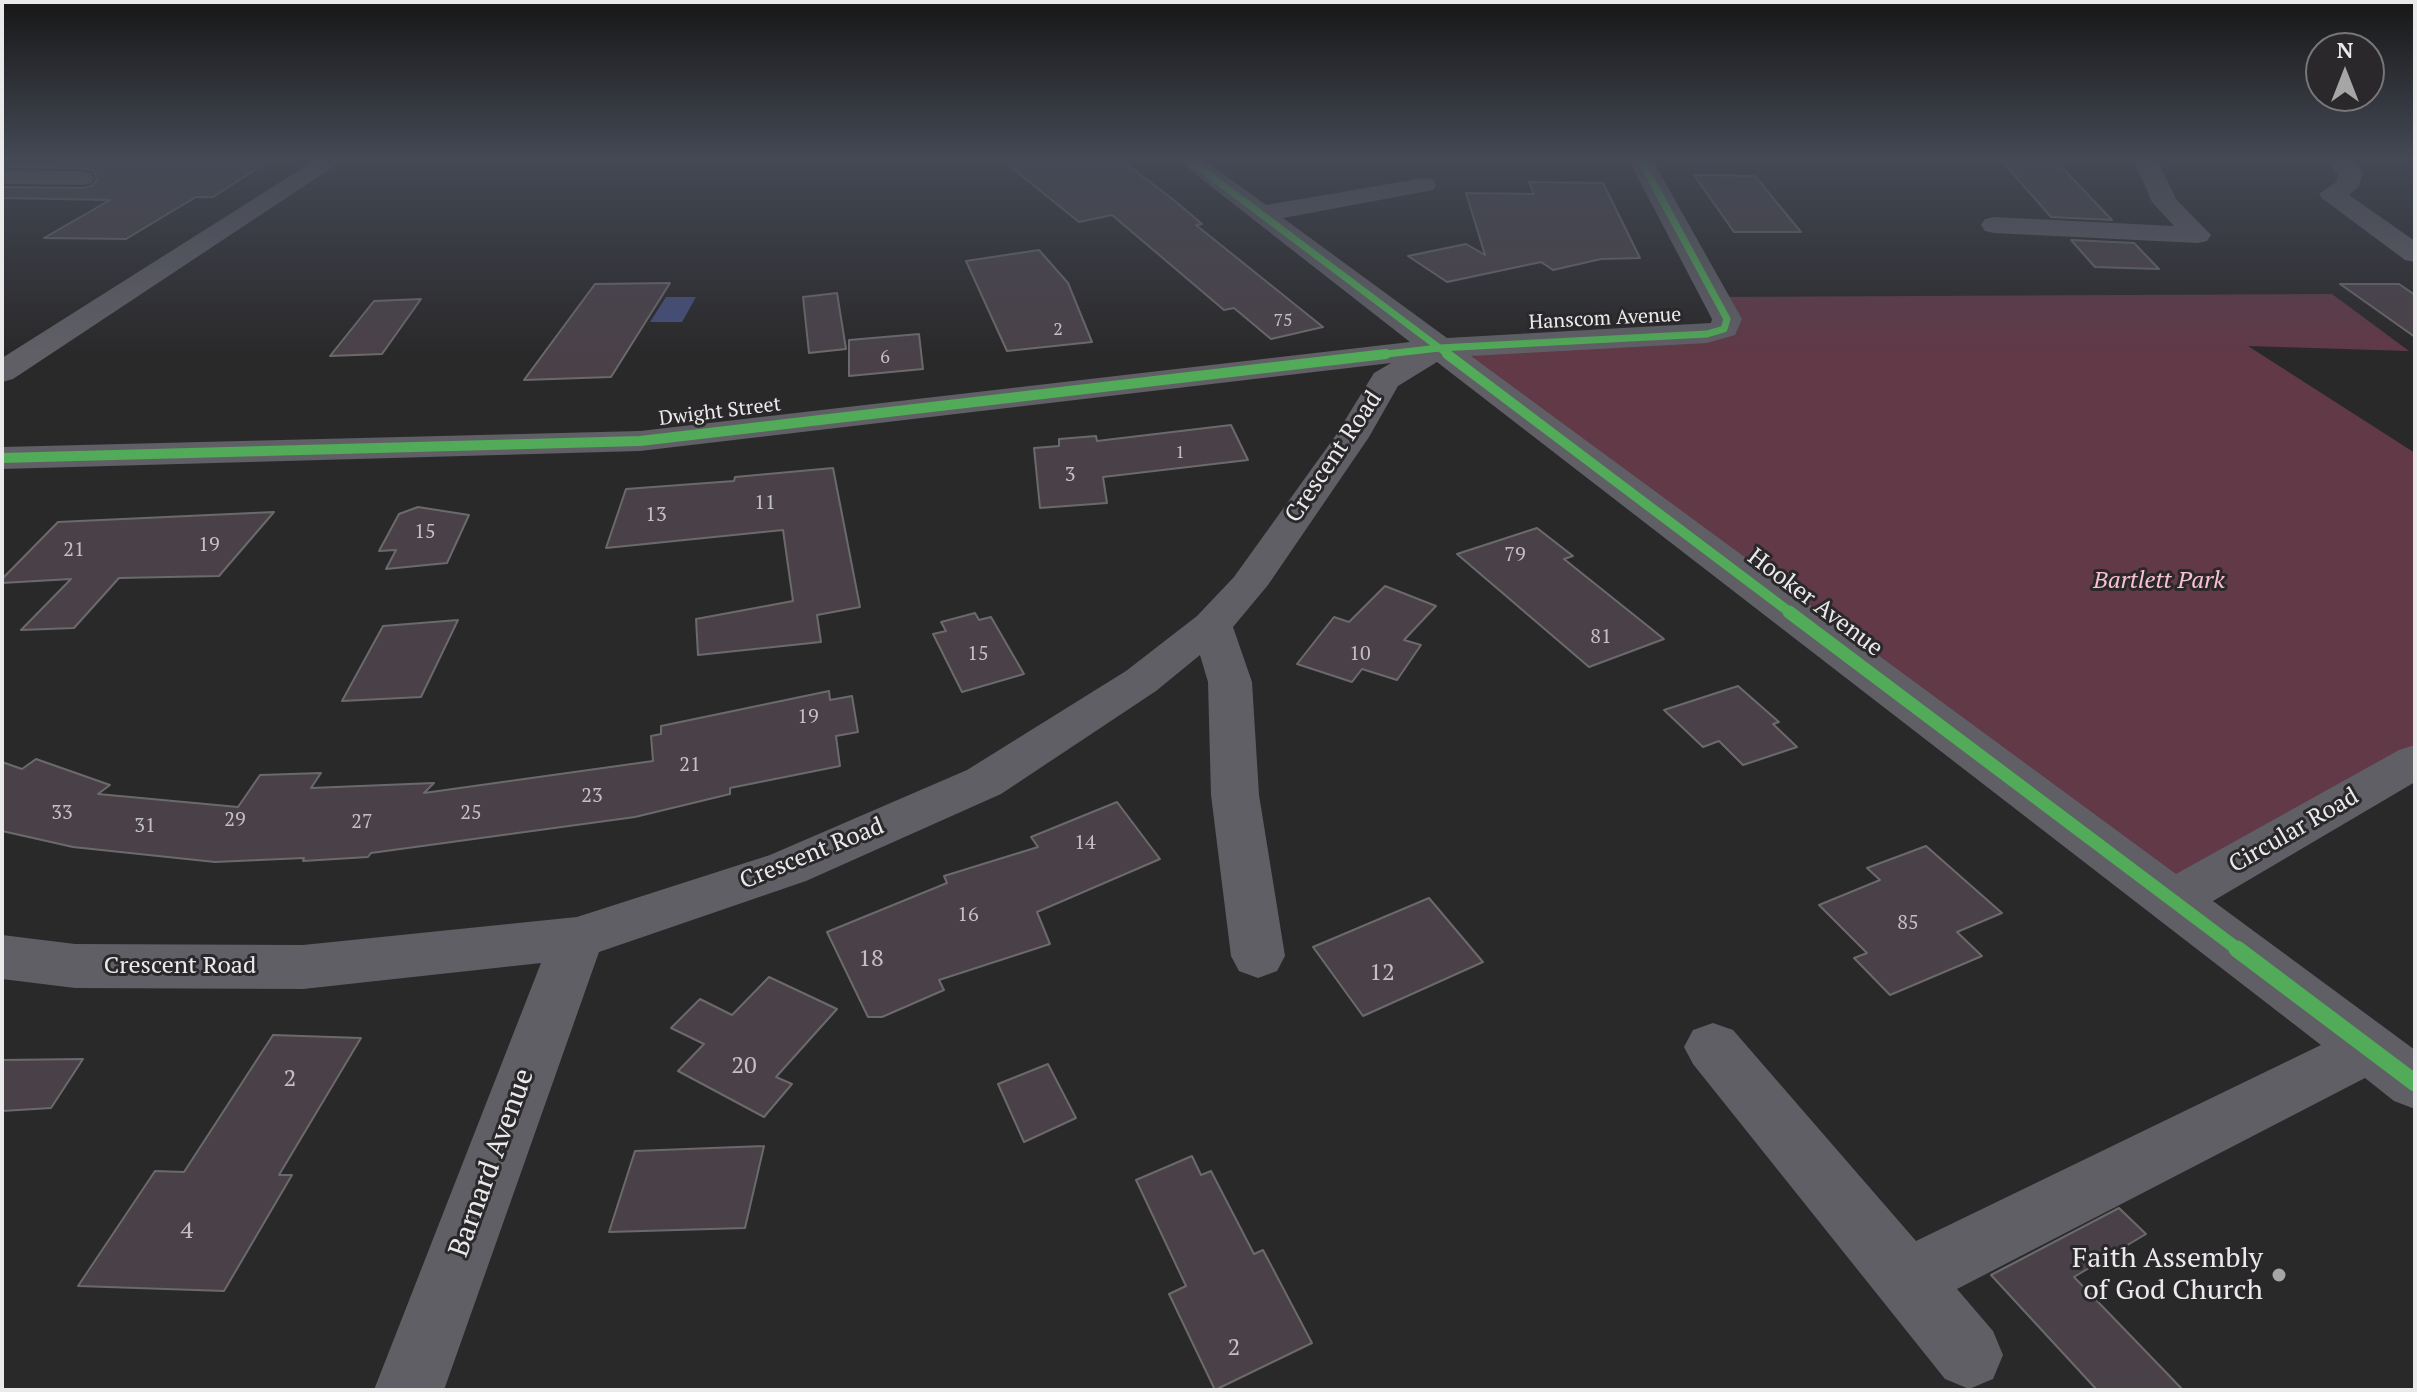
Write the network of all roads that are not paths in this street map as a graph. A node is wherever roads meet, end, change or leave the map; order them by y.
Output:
1 (232, 224) edge
2 (1274, 224) edge
3 (1675, 224) edge
4 (2187, 224) edge
5 (2373, 224) edge
6 (1994, 225) dead end
7 (2415, 254) edge
8 (1439, 348) junction
9 (2, 372) edge
10 (2, 458) edge
11 (1212, 625) junction
12 (2415, 761) edge
13 (2173, 900) junction
14 (577, 938) junction
15 (1258, 956) dead end
16 (2, 957) edge
17 (1713, 1047) dead end
18 (2392, 1066) edge
19 (1907, 1280) junction
20 (1969, 1355) dead end
21 (409, 1390) edge

1 - 9 street
2 - 8 street, Hooker Avenue
3 - 8 street, Hanscom Avenue
4 - 6 street
5 - 7 street
8 - 10 street, Dwight Street
8 - 11 street, Crescent Road
8 - 13 street, Hooker Avenue
11 - 14 street, Crescent Road
11 - 15 street
12 - 13 street, Circular Road
13 - 18 street, Hooker Avenue
14 - 16 street, Crescent Road
14 - 21 street, Barnard Avenue
17 - 19 street
18 - 19 street
19 - 20 street

